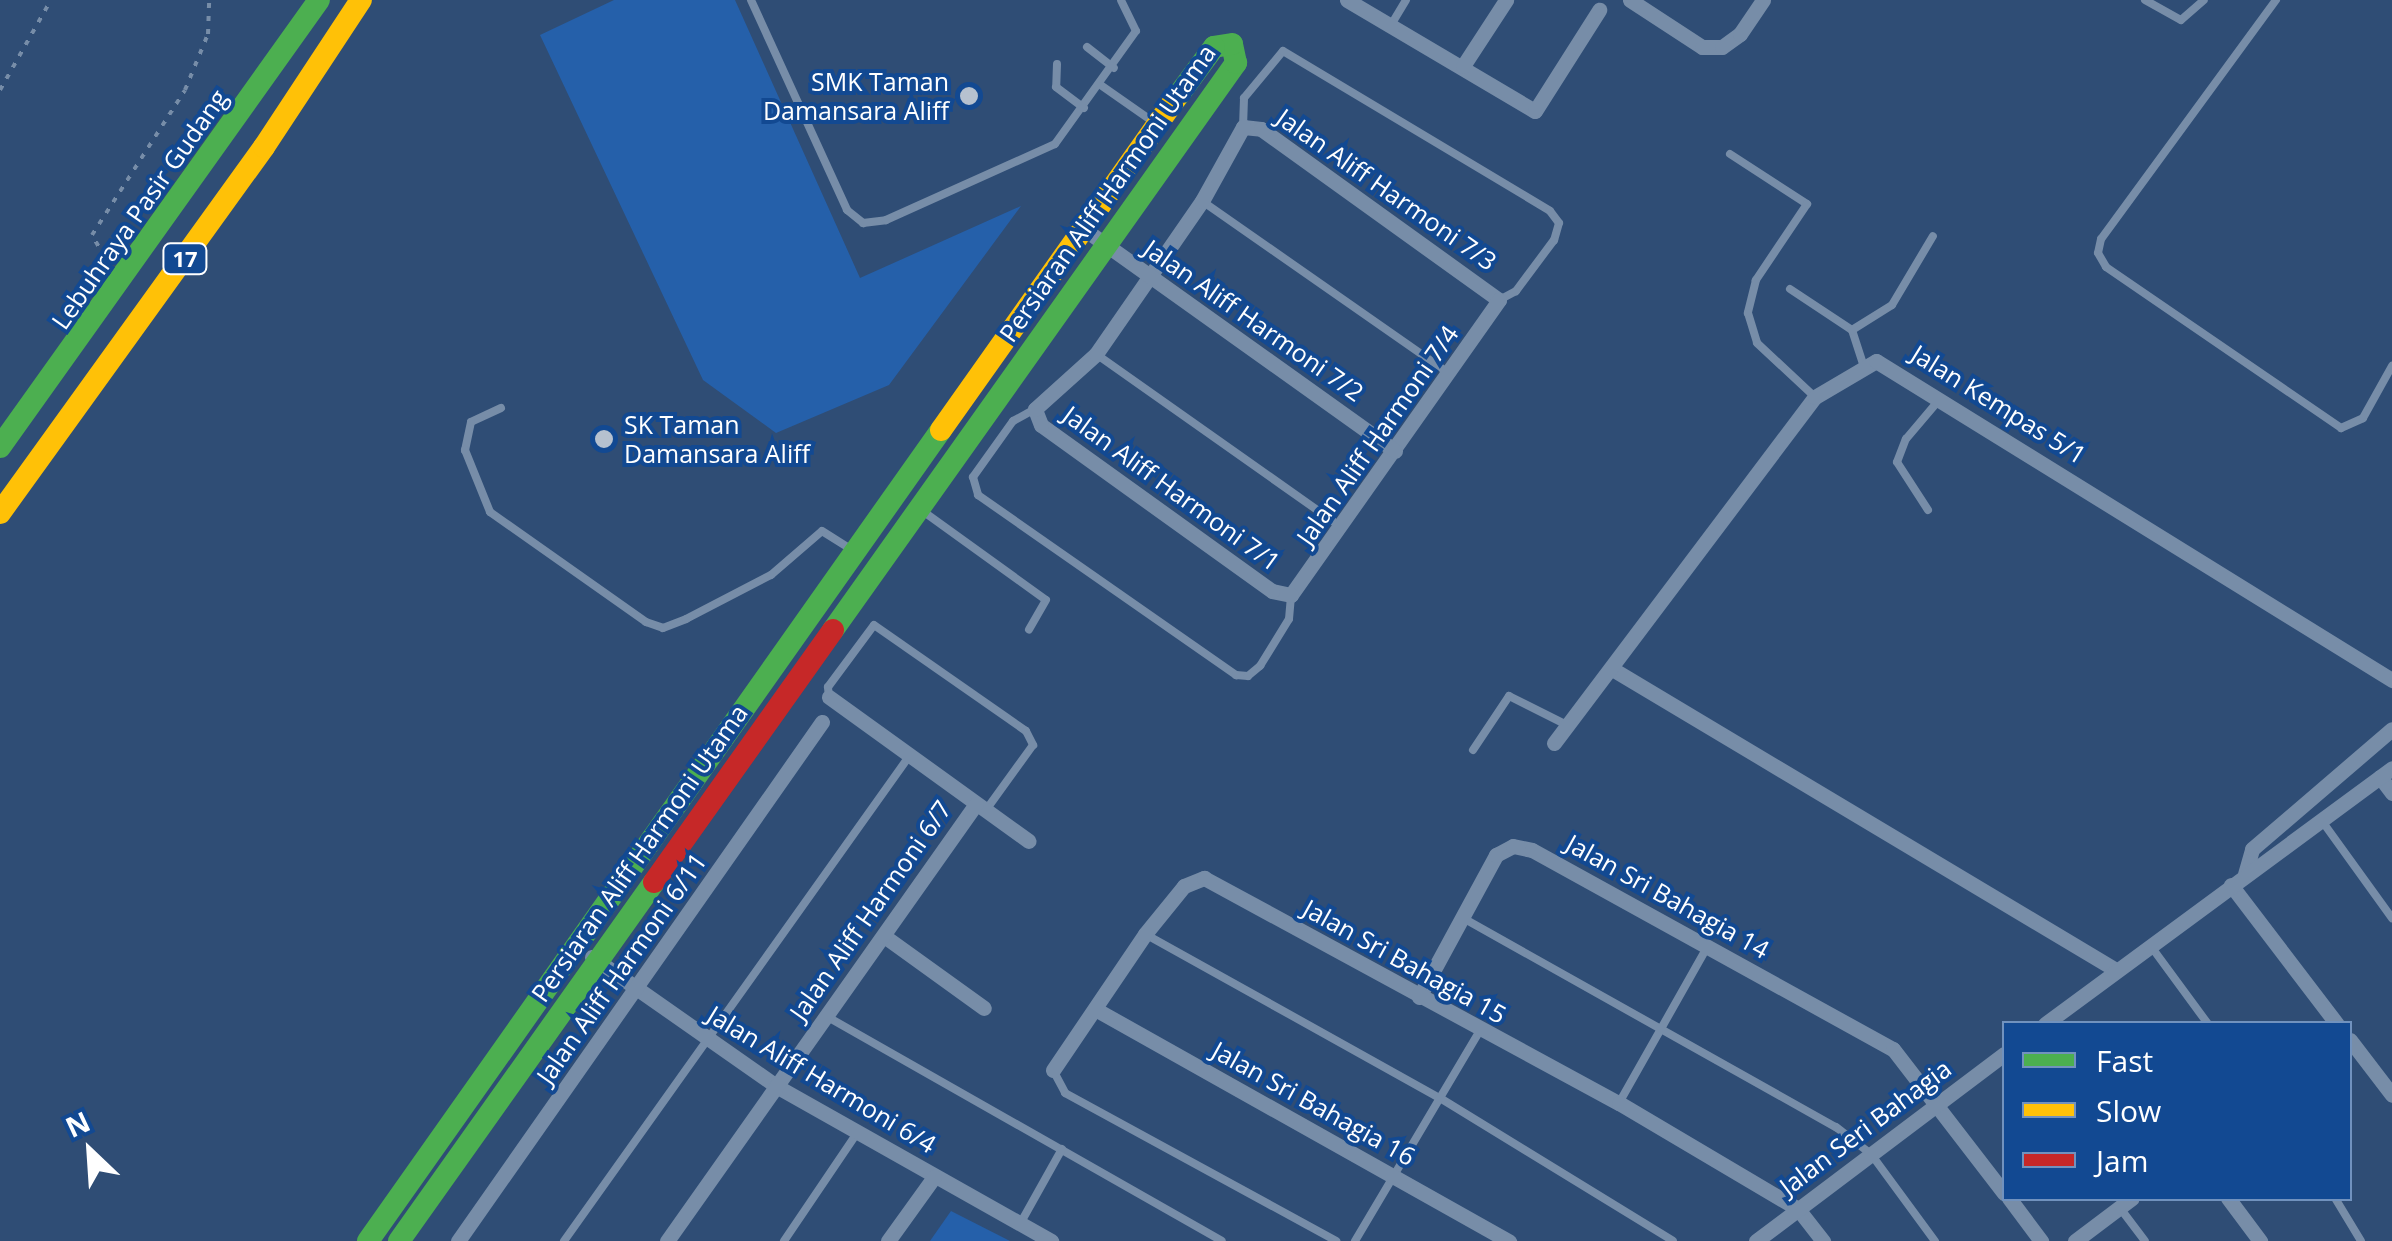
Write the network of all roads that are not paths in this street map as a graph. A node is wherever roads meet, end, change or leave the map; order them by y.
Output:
1 (318, 0) edge
2 (361, 0) edge
3 (750, 0) edge
4 (1121, 0) edge
5 (1348, 0) edge
6 (1406, 0) edge
7 (1506, 0) edge
8 (1630, 0) edge
9 (1763, 0) edge
10 (2145, 0) edge
11 (2204, 0) edge
12 (2276, 0) edge
13 (1599, 10) dead end
14 (1391, 25) junction
15 (1087, 47) dead end
16 (1057, 64) dead end
17 (1463, 66) junction
18 (1114, 68) junction
19 (1102, 86) junction
20 (1084, 108) junction
21 (1157, 124) junction
22 (1243, 127) junction
23 (1730, 154) dead end
24 (1202, 201) junction
25 (1084, 229) junction
26 (1933, 236) dead end
27 (1105, 245) junction
28 (1150, 277) junction
29 (1790, 289) dead end
30 (1499, 300) junction
31 (1852, 330) junction
32 (1096, 354) junction
33 (1862, 364) junction
34 (2392, 366) edge
35 (1451, 375) junction
36 (1815, 397) junction
37 (1942, 397) junction
38 (501, 408) dead end
39 (1035, 410) junction
40 (0, 447) edge
41 (1395, 451) junction
42 (916, 506) junction
43 (1928, 510) dead end
44 (0, 512) edge
45 (1342, 527) junction
46 (855, 552) junction
47 (1290, 595) junction
48 (1029, 630) dead end
49 (1614, 670) junction
50 (2392, 680) edge
51 (830, 698) joint
52 (822, 722) dead end
53 (1568, 725) junction
54 (2392, 730) edge
55 (1554, 744) dead end
56 (1473, 750) dead end
57 (910, 756) junction
58 (2386, 772) edge
59 (2392, 793) edge
60 (981, 807) junction
61 (2322, 821) junction
62 (1028, 840) dead end
63 (2245, 874) junction
64 (2231, 884) junction
65 (1462, 918) junction
66 (2392, 918) edge
67 (1144, 934) junction
68 (884, 936) junction
69 (2150, 945) junction
70 (1708, 946) junction
71 (586, 953) junction
72 (2116, 970) junction
73 (637, 991) junction
74 (1420, 997) junction
75 (984, 1008) dead end
76 (1095, 1009) junction
77 (826, 1016) junction
78 (2049, 1021) edge
79 (2206, 1021) edge
80 (2335, 1021) edge
81 (1663, 1026) junction
82 (1479, 1032) junction
83 (707, 1040) junction
84 (2352, 1043) edge
85 (2002, 1056) edge
86 (1053, 1070) joint
87 (776, 1086) junction
88 (2392, 1095) edge
89 (1440, 1098) junction
90 (1620, 1103) junction
91 (1938, 1104) junction
92 (857, 1132) junction
93 (1062, 1149) junction
94 (1871, 1154) junction
95 (1393, 1176) junction
96 (934, 1177) junction
97 (2002, 1187) edge
98 (2012, 1201) edge
99 (2230, 1201) edge
100 (2336, 1201) edge
101 (2126, 1203) edge
102 (1798, 1209) junction
103 (1020, 1224) junction
104 (368, 1241) edge
105 (399, 1241) edge
106 (458, 1241) edge
107 (564, 1241) edge
108 (667, 1241) edge
109 (784, 1241) edge
110 (888, 1241) edge
111 (1051, 1241) edge
112 (1222, 1241) edge
113 (1336, 1241) edge
114 (1355, 1241) edge
115 (1509, 1241) edge
116 (1673, 1241) edge
117 (1756, 1241) edge
118 (1824, 1241) edge
119 (1935, 1241) edge
120 (2041, 1241) edge
121 (2075, 1241) edge
122 (2145, 1241) edge
123 (2260, 1241) edge
124 (2360, 1241) edge

1 - 40 main road, Lebuhraya Pasir Gudang / 17
2 - 44 main road, 17
3 - 20 lane
4 - 18 lane
5 - 14 street
6 - 14 lane
7 - 17 street
8 - 9 street
10 - 11 lane
12 - 34 lane
13 - 17 street
14 - 17 street
15 - 18 lane
16 - 20 lane
18 - 19 lane
19 - 20 lane
19 - 21 lane
21 - 25 main road, Persiaran Aliff Harmoni Utama
21 - 27 main road, Persiaran Aliff Harmoni Utama
22 - 24 street
22 - 30 street, Jalan Aliff Harmoni 7/3
22 - 30 lane
23 - 36 lane
24 - 28 street
24 - 35 lane
25 - 27 street, Jalan Aliff Harmoni 7/2
25 - 46 main road, Persiaran Aliff Harmoni Utama
26 - 31 lane
27 - 28 street, Jalan Aliff Harmoni 7/2
27 - 42 main road, Persiaran Aliff Harmoni Utama
28 - 32 street
28 - 41 street, Jalan Aliff Harmoni 7/2
29 - 31 lane
30 - 35 street, Jalan Aliff Harmoni 7/4
31 - 33 lane
32 - 39 street
32 - 45 lane
33 - 36 street
33 - 37 street, Jalan Kempas 5/1
35 - 41 street, Jalan Aliff Harmoni 7/4
36 - 49 street
37 - 43 lane
37 - 50 street, Jalan Kempas 5/1
38 - 46 lane
39 - 47 street, Jalan Aliff Harmoni 7/1
39 - 47 lane
41 - 45 street, Jalan Aliff Harmoni 7/4
42 - 48 lane
42 - 71 main road, Persiaran Aliff Harmoni Utama
45 - 47 street, Jalan Aliff Harmoni 7/4
46 - 71 main road, Persiaran Aliff Harmoni Utama
49 - 53 street
49 - 72 street
51 - 57 street
51 - 60 lane
52 - 73 street, Jalan Aliff Harmoni 6/11
53 - 55 street
53 - 56 lane
54 - 63 street
57 - 60 street
57 - 83 lane
58 - 59 street
58 - 61 street
60 - 62 street
60 - 68 street, Jalan Aliff Harmoni 6/7
61 - 63 street
61 - 66 lane
63 - 64 street
64 - 69 street
64 - 80 street
65 - 70 street, Jalan Sri Bahagia 14
65 - 74 street, Jalan Sri Bahagia 14
65 - 81 lane
67 - 74 street, Jalan Sri Bahagia 15
67 - 76 street, Jalan Sri Bahagia 15
67 - 89 lane
68 - 75 street
68 - 77 street, Jalan Aliff Harmoni 6/7
69 - 72 street
69 - 79 lane
70 - 81 lane
70 - 91 street, Jalan Sri Bahagia 14
71 - 73 street, Jalan Aliff Harmoni 6/4
71 - 104 main road, Persiaran Aliff Harmoni Utama
71 - 105 main road, Persiaran Aliff Harmoni Utama
72 - 78 street
73 - 83 street, Jalan Aliff Harmoni 6/4
73 - 106 street, Jalan Aliff Harmoni 6/11
74 - 82 street, Jalan Sri Bahagia 15
76 - 86 street, Jalan Sri Bahagia 15
76 - 95 street, Jalan Sri Bahagia 16
77 - 87 street, Jalan Aliff Harmoni 6/7
77 - 93 lane
81 - 90 lane
81 - 94 lane
82 - 89 lane
82 - 90 street, Jalan Sri Bahagia 15
83 - 87 street, Jalan Aliff Harmoni 6/4
83 - 107 lane
84 - 88 street
85 - 91 street, Jalan Seri Bahagia
86 - 113 lane
87 - 92 street, Jalan Aliff Harmoni 6/4
87 - 108 street, Jalan Aliff Harmoni 6/7
89 - 95 lane
89 - 116 lane
90 - 102 street, Jalan Sri Bahagia 15
91 - 94 street, Jalan Seri Bahagia
91 - 97 street, Jalan Sri Bahagia 14
92 - 96 street, Jalan Aliff Harmoni 6/4
92 - 109 lane
93 - 103 lane
93 - 112 lane
94 - 102 street, Jalan Seri Bahagia
94 - 119 lane
95 - 114 lane
95 - 115 street, Jalan Sri Bahagia 16
96 - 103 street, Jalan Aliff Harmoni 6/4
96 - 110 street
98 - 120 street, Jalan Sri Bahagia 14
99 - 123 street
100 - 124 lane
101 - 121 street
101 - 122 lane
102 - 117 street, Jalan Seri Bahagia
102 - 118 street
103 - 111 street, Jalan Aliff Harmoni 6/4

